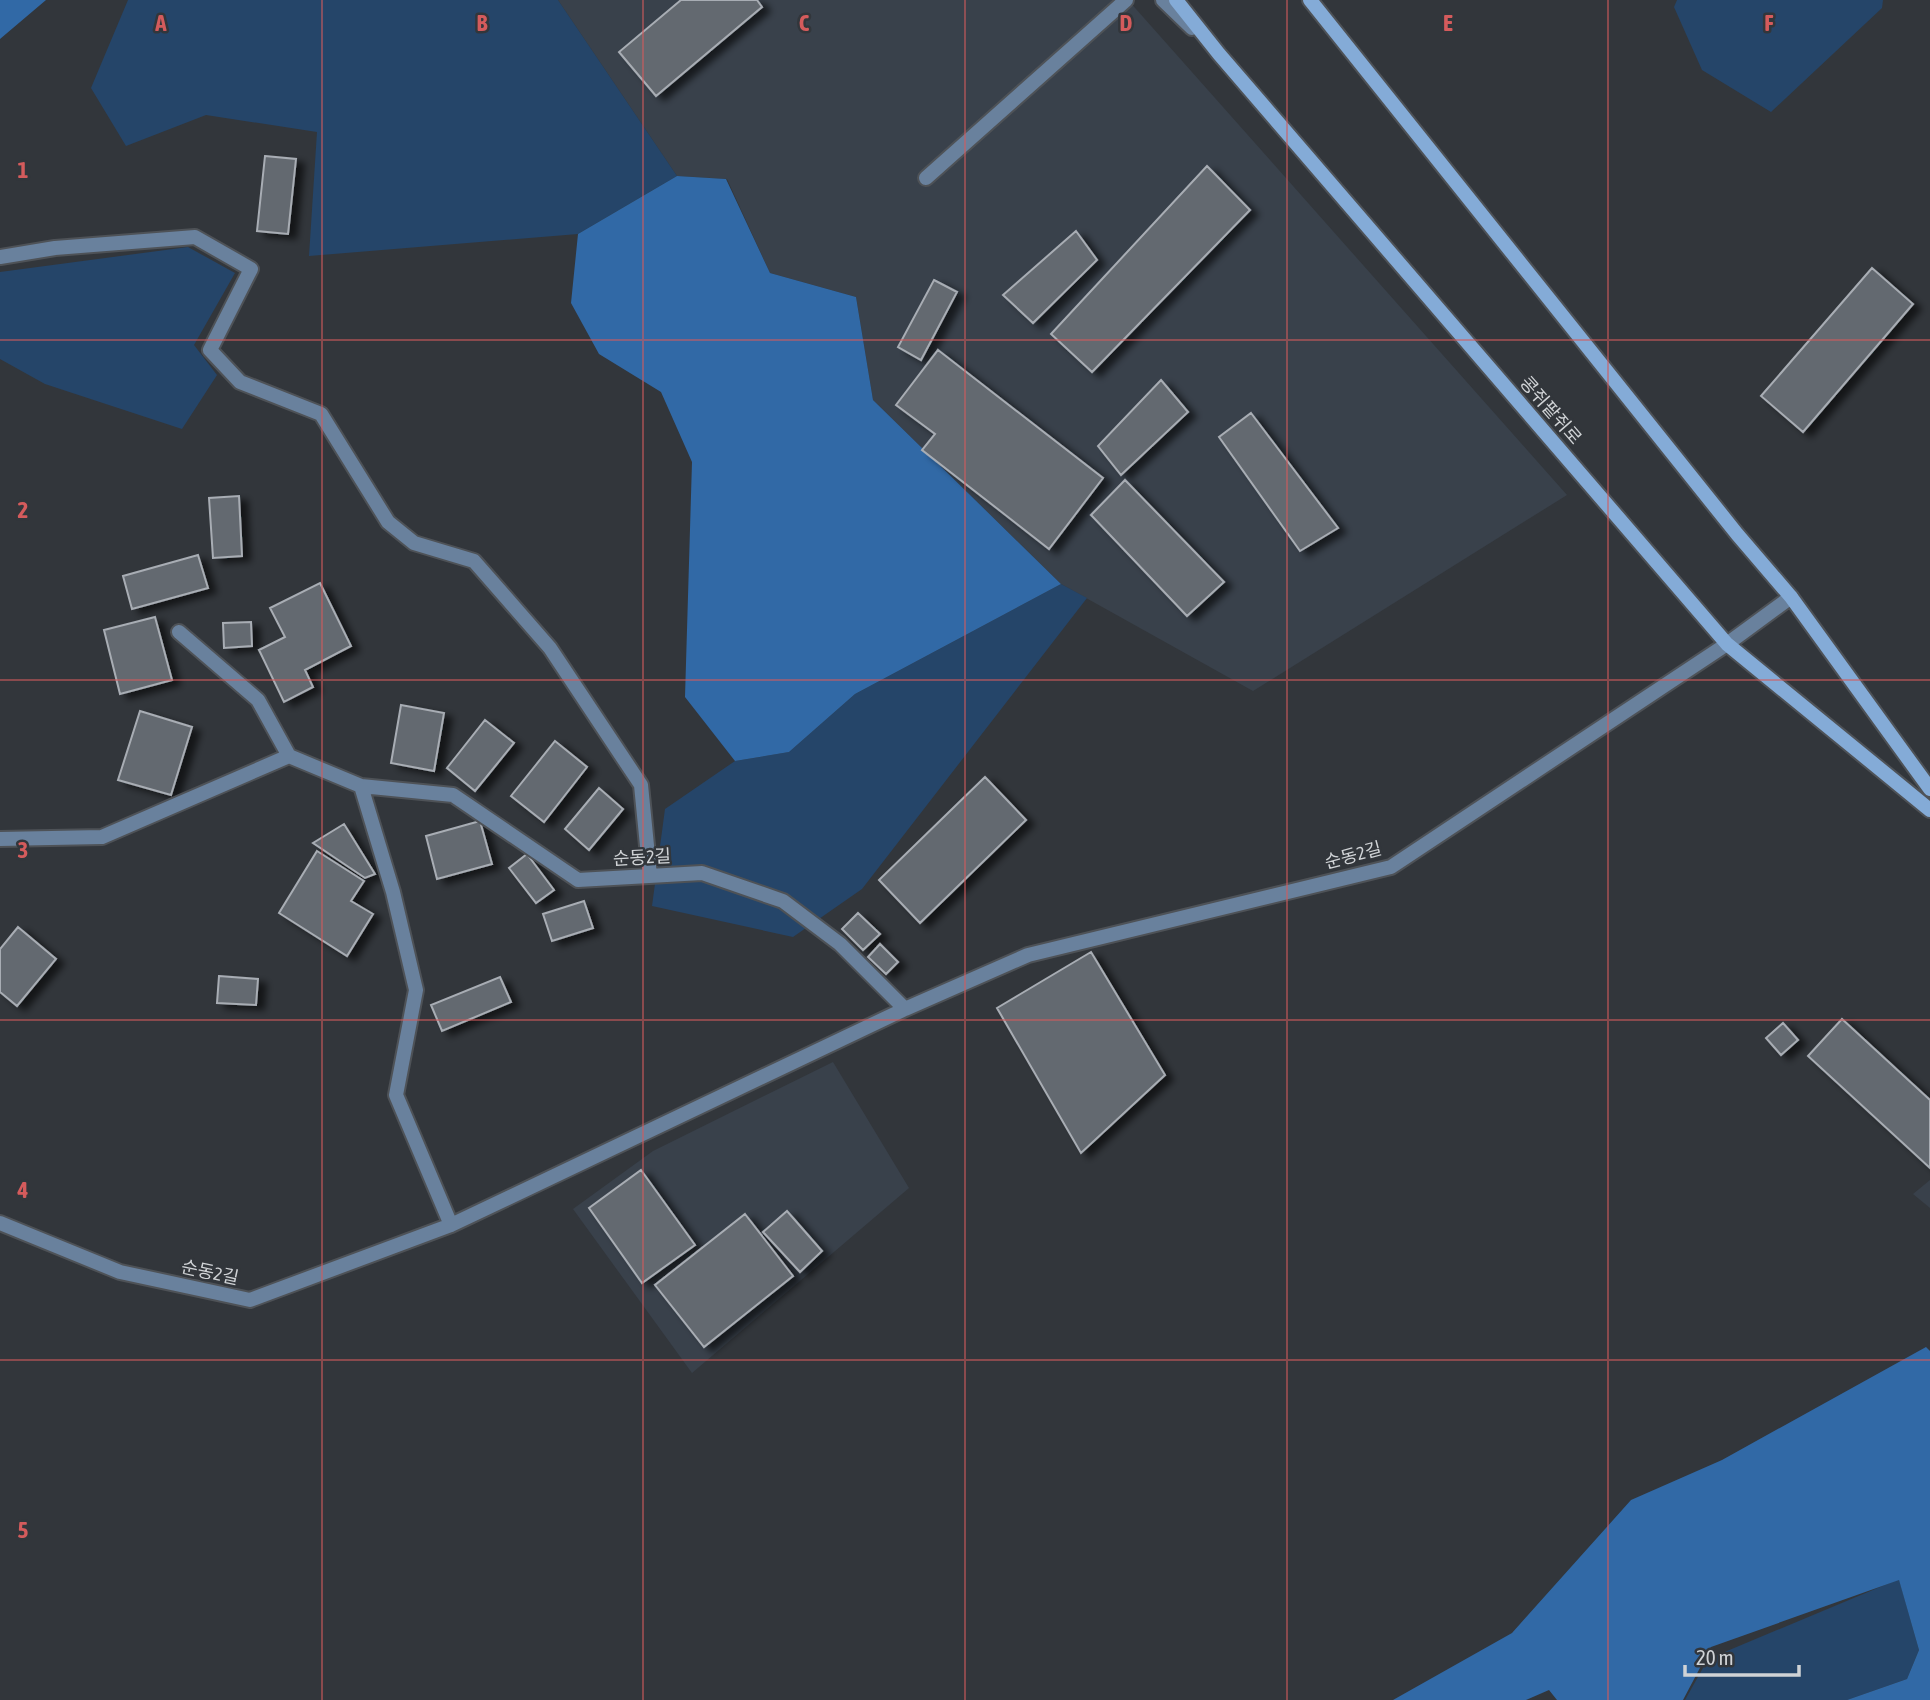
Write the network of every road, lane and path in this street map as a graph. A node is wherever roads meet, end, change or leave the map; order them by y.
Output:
1 (1126, 0) edge
2 (1163, 0) edge
3 (1176, 0) edge
4 (1310, 0) edge
5 (1219, 54) junction
6 (926, 178) dead end
7 (0, 257) edge
8 (1791, 597) junction
9 (179, 632) dead end
10 (1727, 644) junction
11 (289, 756) junction
12 (361, 786) junction
13 (1930, 789) edge
14 (1930, 810) edge
15 (0, 839) edge
16 (650, 876) junction
17 (905, 1009) junction
18 (0, 1223) edge
19 (450, 1225) junction

1 - 6 street
2 - 5 street
3 - 5 main road, 콩쥐팥쥐로
4 - 8 main road
5 - 10 main road, 콩쥐팥쥐로
7 - 16 street
8 - 10 street, 순동2길
8 - 13 main road
9 - 11 street
10 - 14 main road, 콩쥐팥쥐로
10 - 17 street, 순동2길
11 - 12 street, 순동2길
11 - 15 street
12 - 16 street, 순동2길
12 - 19 street
16 - 17 street, 순동2길
17 - 19 street, 순동2길
18 - 19 street, 순동2길

